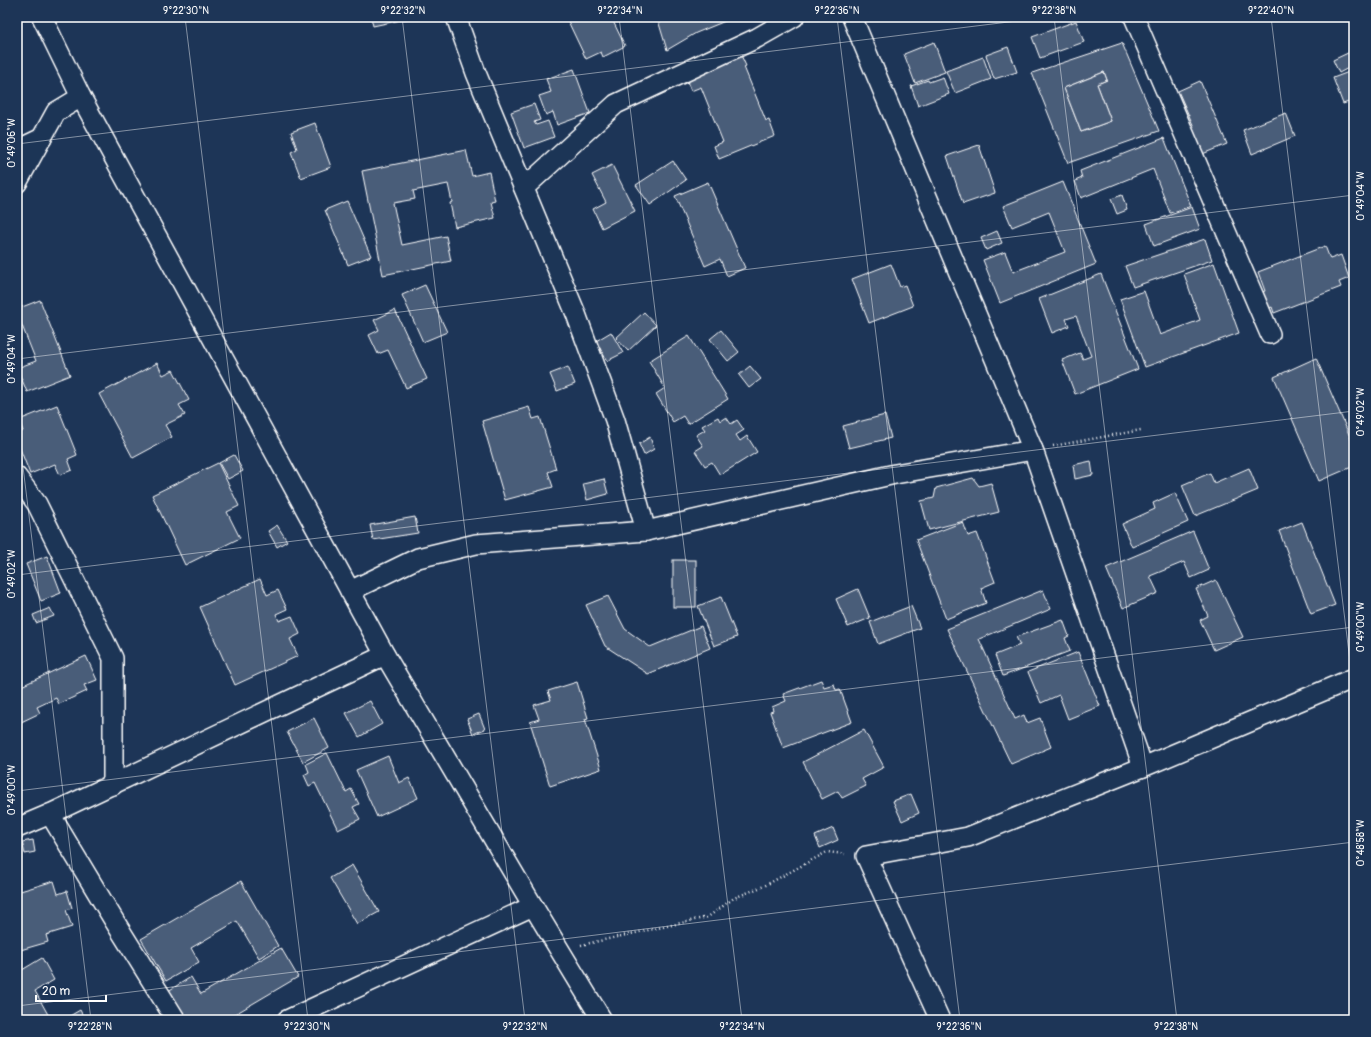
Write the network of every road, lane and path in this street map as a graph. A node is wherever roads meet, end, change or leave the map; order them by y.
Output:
1 (42, 17) edge
2 (456, 17) edge
3 (794, 17) edge
4 (852, 17) edge
5 (1134, 17) edge
6 (81, 97) junction
7 (42, 138) junction
8 (17, 150) edge
9 (17, 183) edge
10 (524, 188) junction
11 (1270, 334) dead end
12 (1141, 430) dead end
13 (1032, 450) junction
14 (17, 477) edge
15 (646, 531) junction
16 (350, 591) junction
17 (384, 656) junction
18 (1354, 678) edge
19 (1143, 767) junction
20 (113, 785) junction
21 (50, 814) junction
22 (17, 828) edge
23 (866, 856) junction
24 (533, 906) junction
25 (560, 951) junction
26 (176, 1020) edge
27 (287, 1020) edge
28 (602, 1020) edge
29 (940, 1020) edge

1 - 6 street
2 - 10 street
3 - 10 street
4 - 13 street
5 - 11 street
6 - 7 street
6 - 16 street
7 - 8 street
7 - 9 street
10 - 15 street
12 - 13 path
13 - 15 street
13 - 19 street
14 - 20 street
15 - 16 street
16 - 17 street
17 - 20 street
17 - 24 street
18 - 19 street
19 - 23 street
20 - 21 street
21 - 22 street
21 - 26 street
23 - 25 path
23 - 29 street
24 - 25 street
24 - 27 street
25 - 28 street

